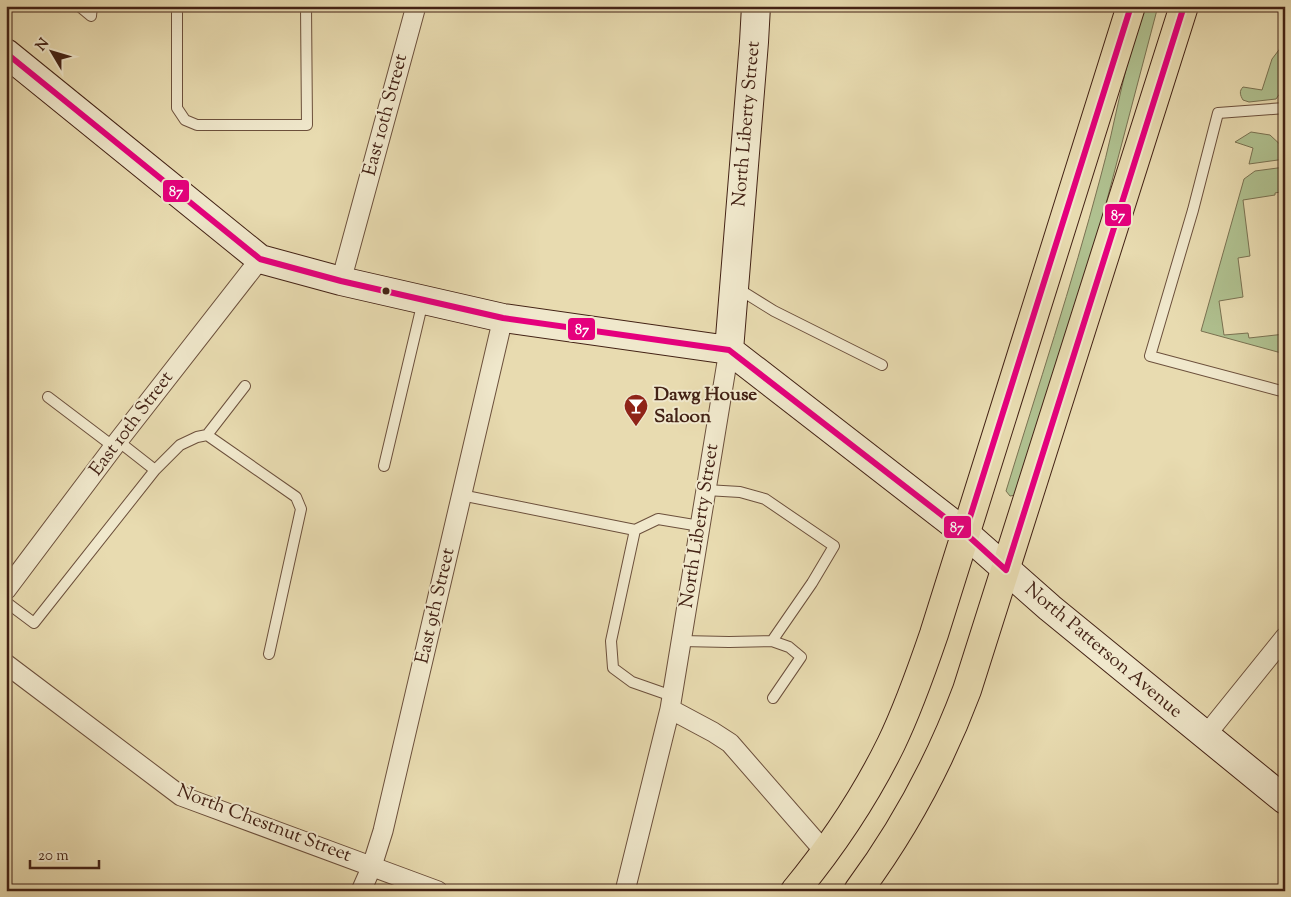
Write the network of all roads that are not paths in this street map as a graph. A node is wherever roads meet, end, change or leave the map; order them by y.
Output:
1 (79, 6) edge
2 (92, 6) edge
3 (177, 6) edge
4 (306, 6) edge
5 (416, 6) edge
6 (756, 6) edge
7 (1131, 6) edge
8 (1184, 6) edge
9 (6, 53) edge
10 (1285, 108) edge
11 (260, 259) junction
12 (341, 281) junction
13 (734, 286) junction
14 (424, 300) junction
15 (503, 318) junction
16 (729, 350) junction
17 (882, 365) dead end
18 (245, 386) dead end
19 (1285, 392) edge
20 (48, 397) dead end
21 (207, 435) junction
22 (116, 444) junction
23 (384, 466) dead end
24 (155, 470) junction
25 (706, 490) junction
26 (461, 495) junction
27 (700, 526) junction
28 (635, 530) junction
29 (965, 533) junction
30 (1006, 570) junction
31 (6, 590) edge
32 (6, 602) edge
33 (1285, 637) edge
34 (681, 641) junction
35 (772, 641) junction
36 (269, 654) dead end
37 (6, 664) edge
38 (773, 698) dead end
39 (671, 703) junction
40 (1206, 736) junction
41 (1285, 800) edge
42 (825, 852) junction
43 (372, 866) junction
44 (361, 891) edge
45 (438, 891) edge
46 (625, 891) edge
47 (795, 891) edge
48 (858, 891) edge

1 - 2 lane
3 - 4 lane
5 - 12 street, East 10th Street
6 - 13 main road, North Liberty Street
7 - 29 main road
8 - 30 main road
9 - 11 main road, North Patterson Avenue
10 - 19 lane
11 - 12 main road, North Patterson Avenue
11 - 22 street, East 10th Street
12 - 14 main road, North Patterson Avenue
13 - 16 main road, North Liberty Street
13 - 17 lane
14 - 15 main road, North Patterson Avenue
14 - 23 lane
15 - 16 main road, North Patterson Avenue
15 - 26 street, East 9th Street
16 - 25 street, North Liberty Street
16 - 29 main road, North Patterson Avenue
18 - 21 lane
20 - 22 lane
21 - 24 lane
21 - 36 lane
22 - 24 lane
22 - 31 street, East 10th Street
24 - 32 lane
25 - 27 street, North Liberty Street
25 - 35 lane
26 - 28 lane
26 - 43 street, East 9th Street
27 - 28 lane
27 - 34 street, North Liberty Street
28 - 39 lane
29 - 30 main road, North Patterson Avenue
29 - 42 main road
30 - 40 main road, North Patterson Avenue
30 - 48 main road
33 - 40 street
34 - 35 lane
34 - 39 street, North Liberty Street
35 - 38 lane
37 - 43 street, North Chestnut Street
39 - 42 street
39 - 46 street, North Liberty Street
40 - 41 main road, North Patterson Avenue
42 - 47 main road
43 - 44 street, East 9th Street
43 - 45 street, North Chestnut Street

